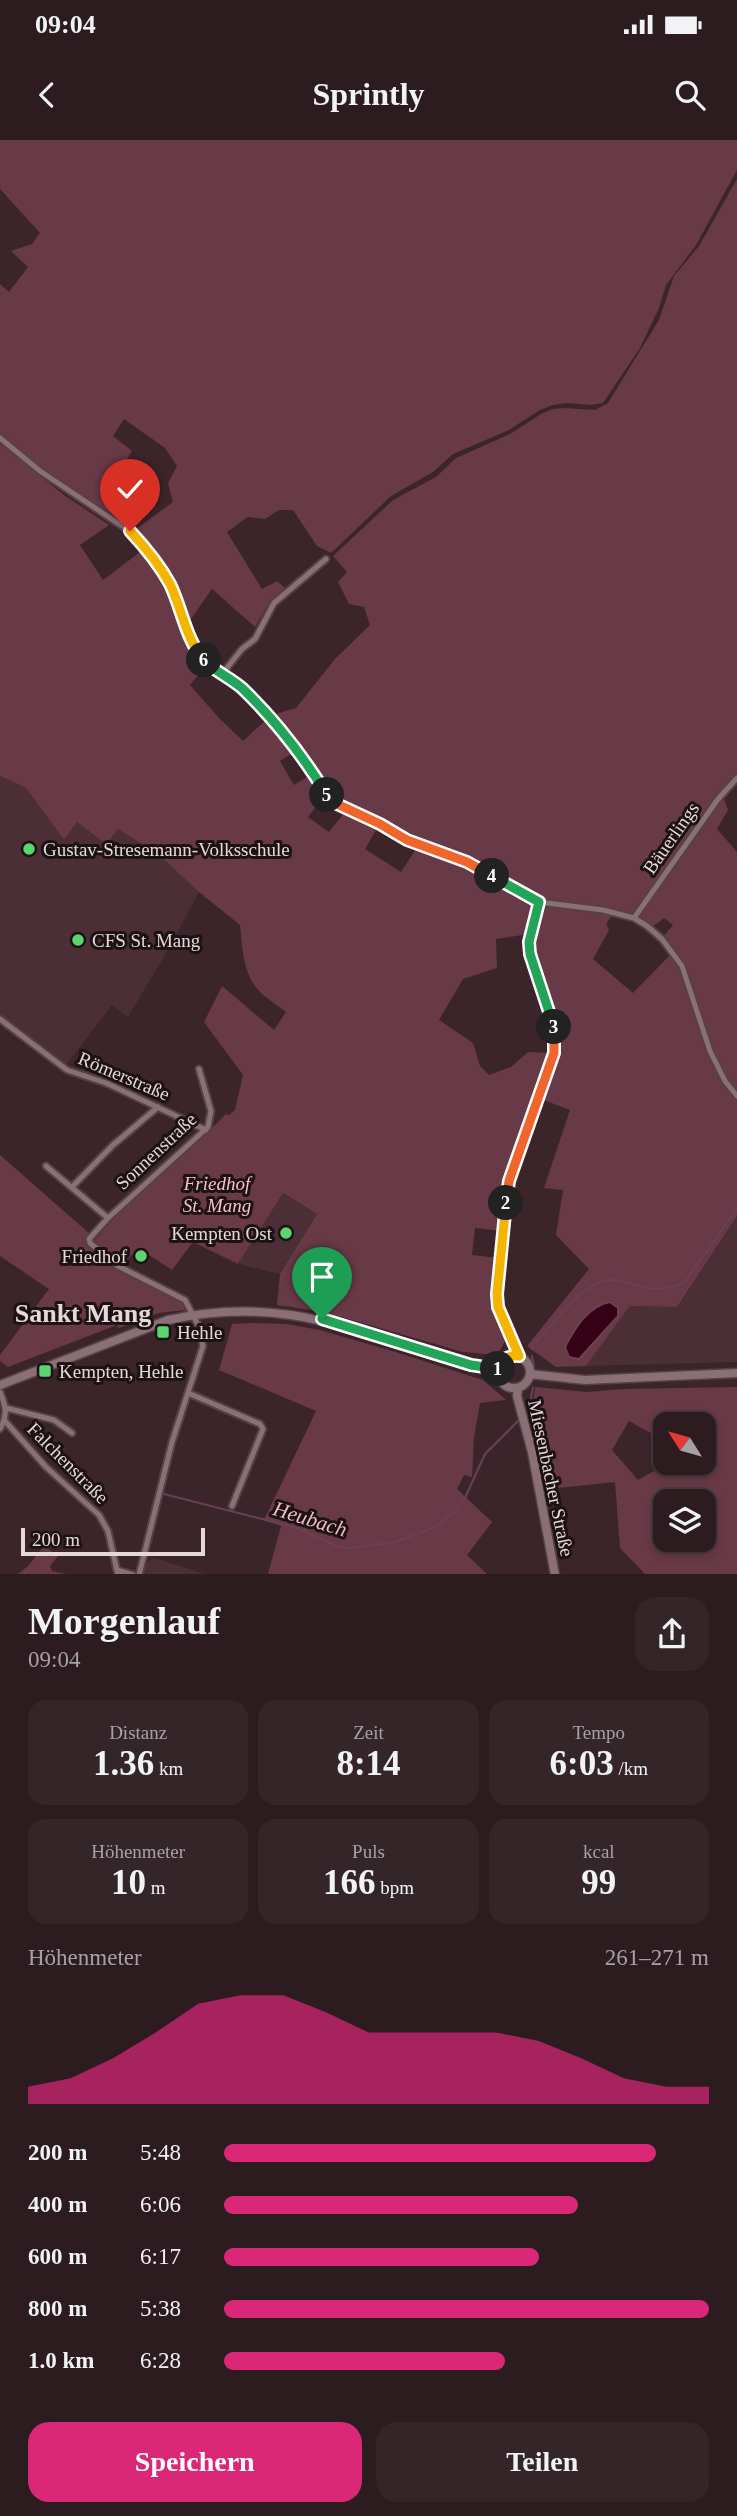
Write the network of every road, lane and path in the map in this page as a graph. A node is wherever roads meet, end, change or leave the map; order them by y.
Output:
1 (0, 438) edge
2 (326, 559) dead end
3 (222, 674) junction
4 (737, 778) edge
5 (539, 902) junction
6 (634, 918) junction
7 (0, 1019) edge
8 (199, 1069) dead end
9 (737, 1096) edge
10 (159, 1107) junction
11 (206, 1130) junction
12 (46, 1166) dead end
13 (72, 1187) junction
14 (107, 1218) junction
15 (191, 1315) junction
16 (519, 1356) junction
17 (498, 1370) junction
18 (737, 1373) edge
19 (530, 1374) junction
20 (0, 1385) edge
21 (518, 1388) junction
22 (0, 1392) edge
23 (188, 1393) junction
24 (6, 1408) junction
25 (5, 1421) junction
26 (0, 1429) edge
27 (72, 1433) dead end
28 (232, 1506) dead end
29 (117, 1572) edge
30 (133, 1574) edge
31 (139, 1574) edge
32 (555, 1574) edge

1 - 3 street
2 - 3 street
3 - 5 street
4 - 6 street, Bäuerlings
5 - 6 street
5 - 16 street
6 - 9 street
7 - 10 street, Römerstraße
8 - 11 street, Sonnenstraße
10 - 11 street, Römerstraße
10 - 13 street
11 - 14 street, Sonnenstraße
12 - 13 street
13 - 14 street
14 - 15 street, Sonnenstraße
15 - 17 main road
15 - 20 main road
15 - 23 street
16 - 17 main road
16 - 19 main road
17 - 21 main road
18 - 19 main road
19 - 21 main road
21 - 32 main road, Miesenbacher Straße
22 - 24 street
23 - 28 street
23 - 31 street
24 - 25 street
24 - 27 street
25 - 26 street
25 - 29 street, Falchenstraße
29 - 30 street, Falchenstraße

